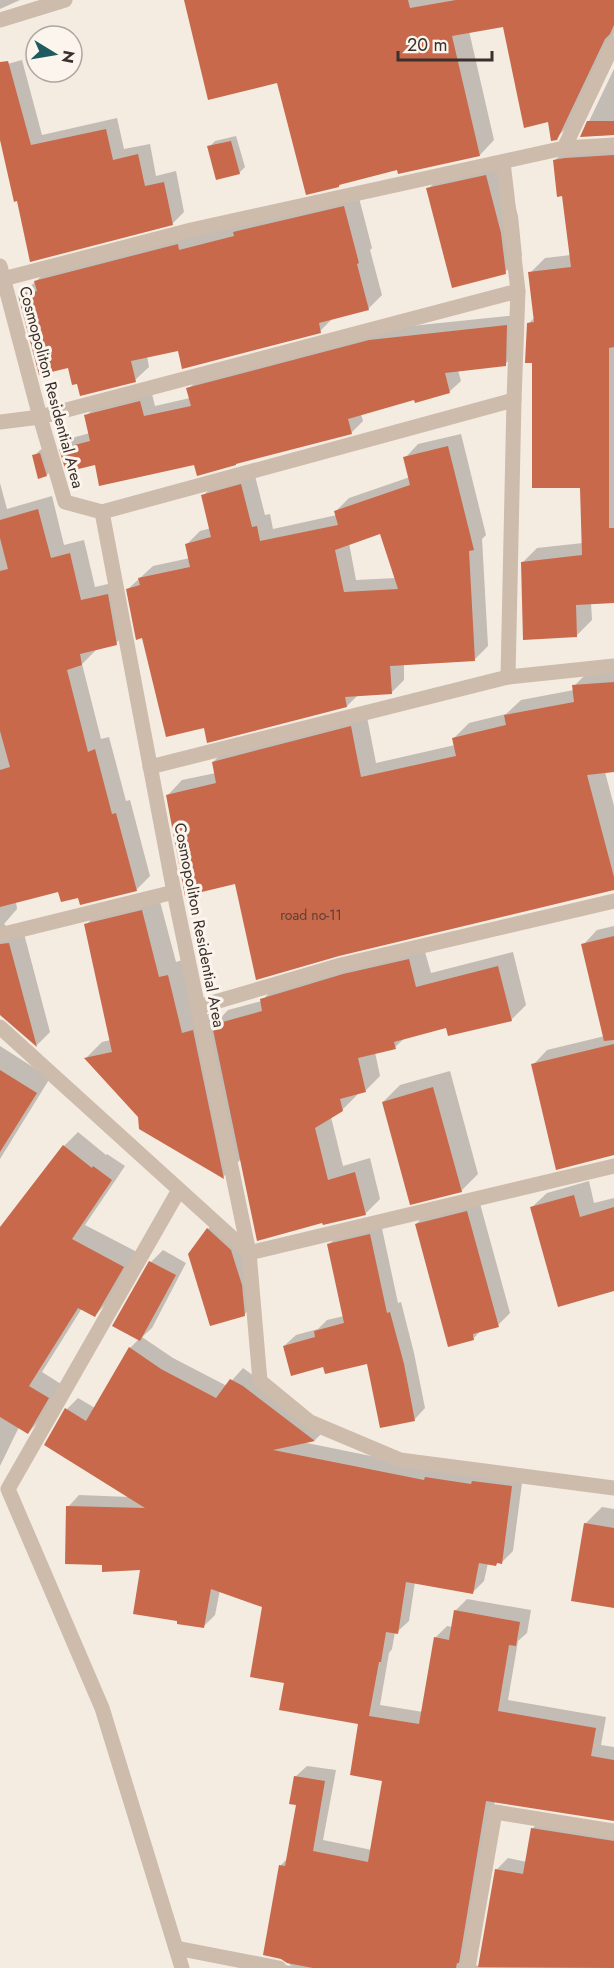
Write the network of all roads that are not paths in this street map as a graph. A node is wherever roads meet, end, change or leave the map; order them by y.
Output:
1 (65, 0) edge
2 (0, 20) edge
3 (614, 43) edge
4 (614, 145) edge
5 (564, 148) junction
6 (503, 162) junction
7 (2, 272) edge
8 (518, 291) junction
9 (514, 400) junction
10 (40, 417) junction
11 (0, 422) edge
12 (102, 512) junction
13 (614, 666) edge
14 (508, 677) junction
15 (150, 767) junction
16 (174, 892) junction
17 (614, 901) edge
18 (0, 935) edge
19 (198, 1007) junction
20 (0, 1027) edge
21 (614, 1166) edge
22 (179, 1190) junction
23 (249, 1253) junction
24 (614, 1488) edge
25 (614, 1830) edge
26 (176, 1948) junction
27 (182, 1968) edge
28 (279, 1968) edge
29 (468, 1968) edge

1 - 2 street
3 - 5 street
4 - 5 street
5 - 6 street
6 - 7 street
6 - 8 street
7 - 10 street, Cosmopoliton Residential Area
8 - 9 street
8 - 10 street
9 - 12 street
9 - 14 street
10 - 11 street
10 - 12 street, Cosmopoliton Residential Area
12 - 15 street, Cosmopoliton Residential Area
13 - 14 street
14 - 15 street
15 - 16 street, Cosmopoliton Residential Area
16 - 18 street
16 - 19 street, Cosmopoliton Residential Area
17 - 19 street
19 - 23 street, Cosmopoliton Residential Area
20 - 22 street
21 - 23 street
22 - 23 street
22 - 26 street
23 - 24 street, Cosmopoliton Residential Area
25 - 29 street
26 - 27 street
26 - 28 street

